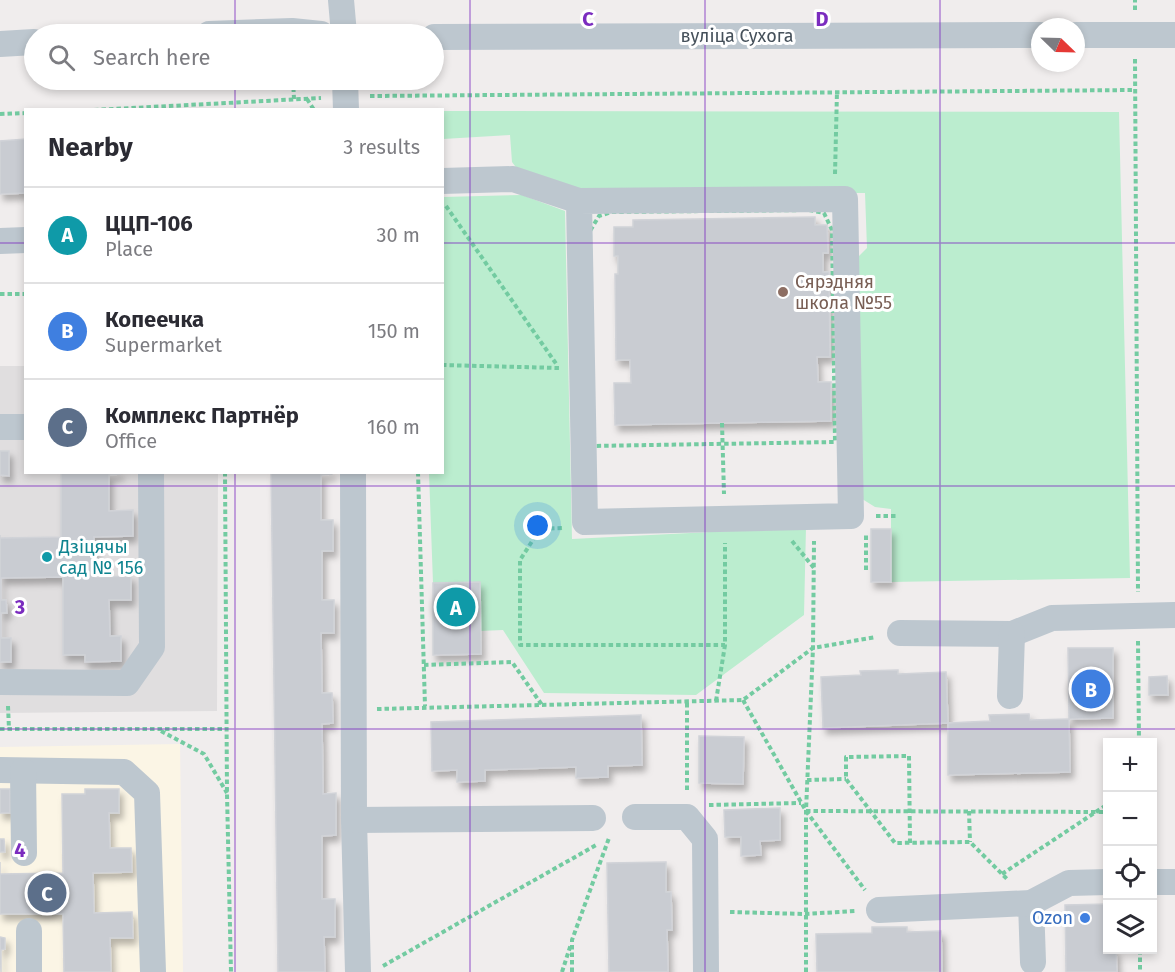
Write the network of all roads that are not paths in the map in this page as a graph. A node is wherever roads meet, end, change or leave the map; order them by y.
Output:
1 (341, 0) edge
2 (343, 24) edge
3 (1031, 35) edge
4 (1085, 35) edge
5 (1175, 35) edge
6 (444, 37) edge
7 (24, 43) edge
8 (0, 44) edge
9 (444, 181) edge
10 (579, 201) junction
11 (24, 240) edge
12 (0, 242) edge
13 (0, 427) edge
14 (24, 427) edge
15 (152, 474) edge
16 (353, 474) edge
17 (1175, 615) edge
18 (900, 633) road end
19 (1012, 634) junction
20 (0, 682) edge
21 (1010, 696) dead end
22 (12, 770) edge
23 (635, 817) dead end
24 (593, 818) dead end
25 (354, 820) junction
26 (24, 853) dead end
27 (1103, 882) edge
28 (1157, 882) edge
29 (1175, 882) edge
30 (1032, 903) junction
31 (879, 910) road end
32 (28, 931) dead end
33 (1033, 962) dead end
34 (29, 972) edge
35 (153, 972) edge
36 (358, 972) edge
37 (706, 972) edge

1 - 2 street
3 - 6 street, вуліца Сухога
4 - 5 street
7 - 8 street
9 - 10 street
10 - 10 street
11 - 12 street
13 - 14 street
15 - 20 street
16 - 25 street
17 - 19 street
18 - 19 street
19 - 21 street
22 - 26 street
22 - 35 street
23 - 37 street
24 - 25 street
25 - 36 street
27 - 30 street
28 - 29 street
30 - 31 street
30 - 33 street
32 - 34 street

